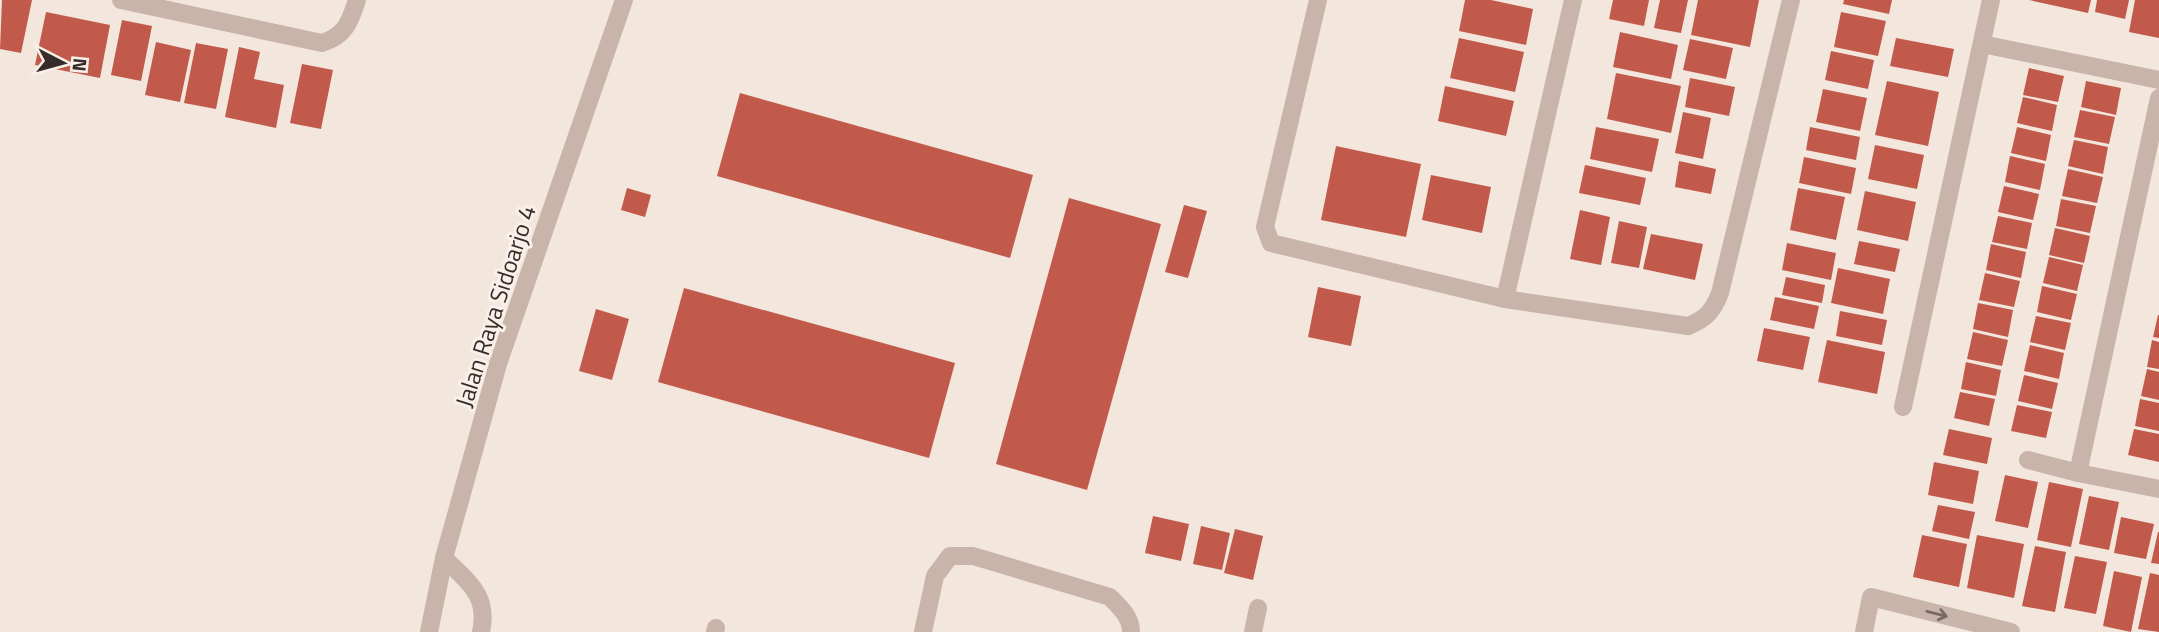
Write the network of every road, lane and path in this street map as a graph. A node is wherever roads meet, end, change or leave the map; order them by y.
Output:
1 (121, 0) edge
2 (357, 0) edge
3 (624, 0) edge
4 (1318, 0) edge
5 (1573, 0) edge
6 (1791, 0) edge
7 (1991, 0) edge
8 (189, 7) edge
9 (1982, 44) junction
10 (2159, 80) edge
11 (2159, 98) edge
12 (1505, 299) junction
13 (1903, 407) dead end
14 (2028, 460) dead end
15 (2078, 473) junction
16 (2159, 489) edge
17 (444, 558) junction
18 (1258, 608) dead end
19 (429, 632) edge
20 (481, 632) edge
21 (923, 632) edge
22 (1130, 632) edge
23 (1253, 632) edge
24 (1864, 632) edge
25 (2011, 632) edge

1 - 8 street
2 - 8 street
3 - 17 street, Jalan Raya Sidoarjo 4
4 - 12 street
5 - 12 street
6 - 12 street
7 - 9 street
9 - 10 street
9 - 13 street
11 - 15 street
14 - 15 street
15 - 16 street
17 - 19 street, Jalan Raya Sidoarjo 4
17 - 20 street
18 - 23 street
21 - 22 street
24 -> 25 street

